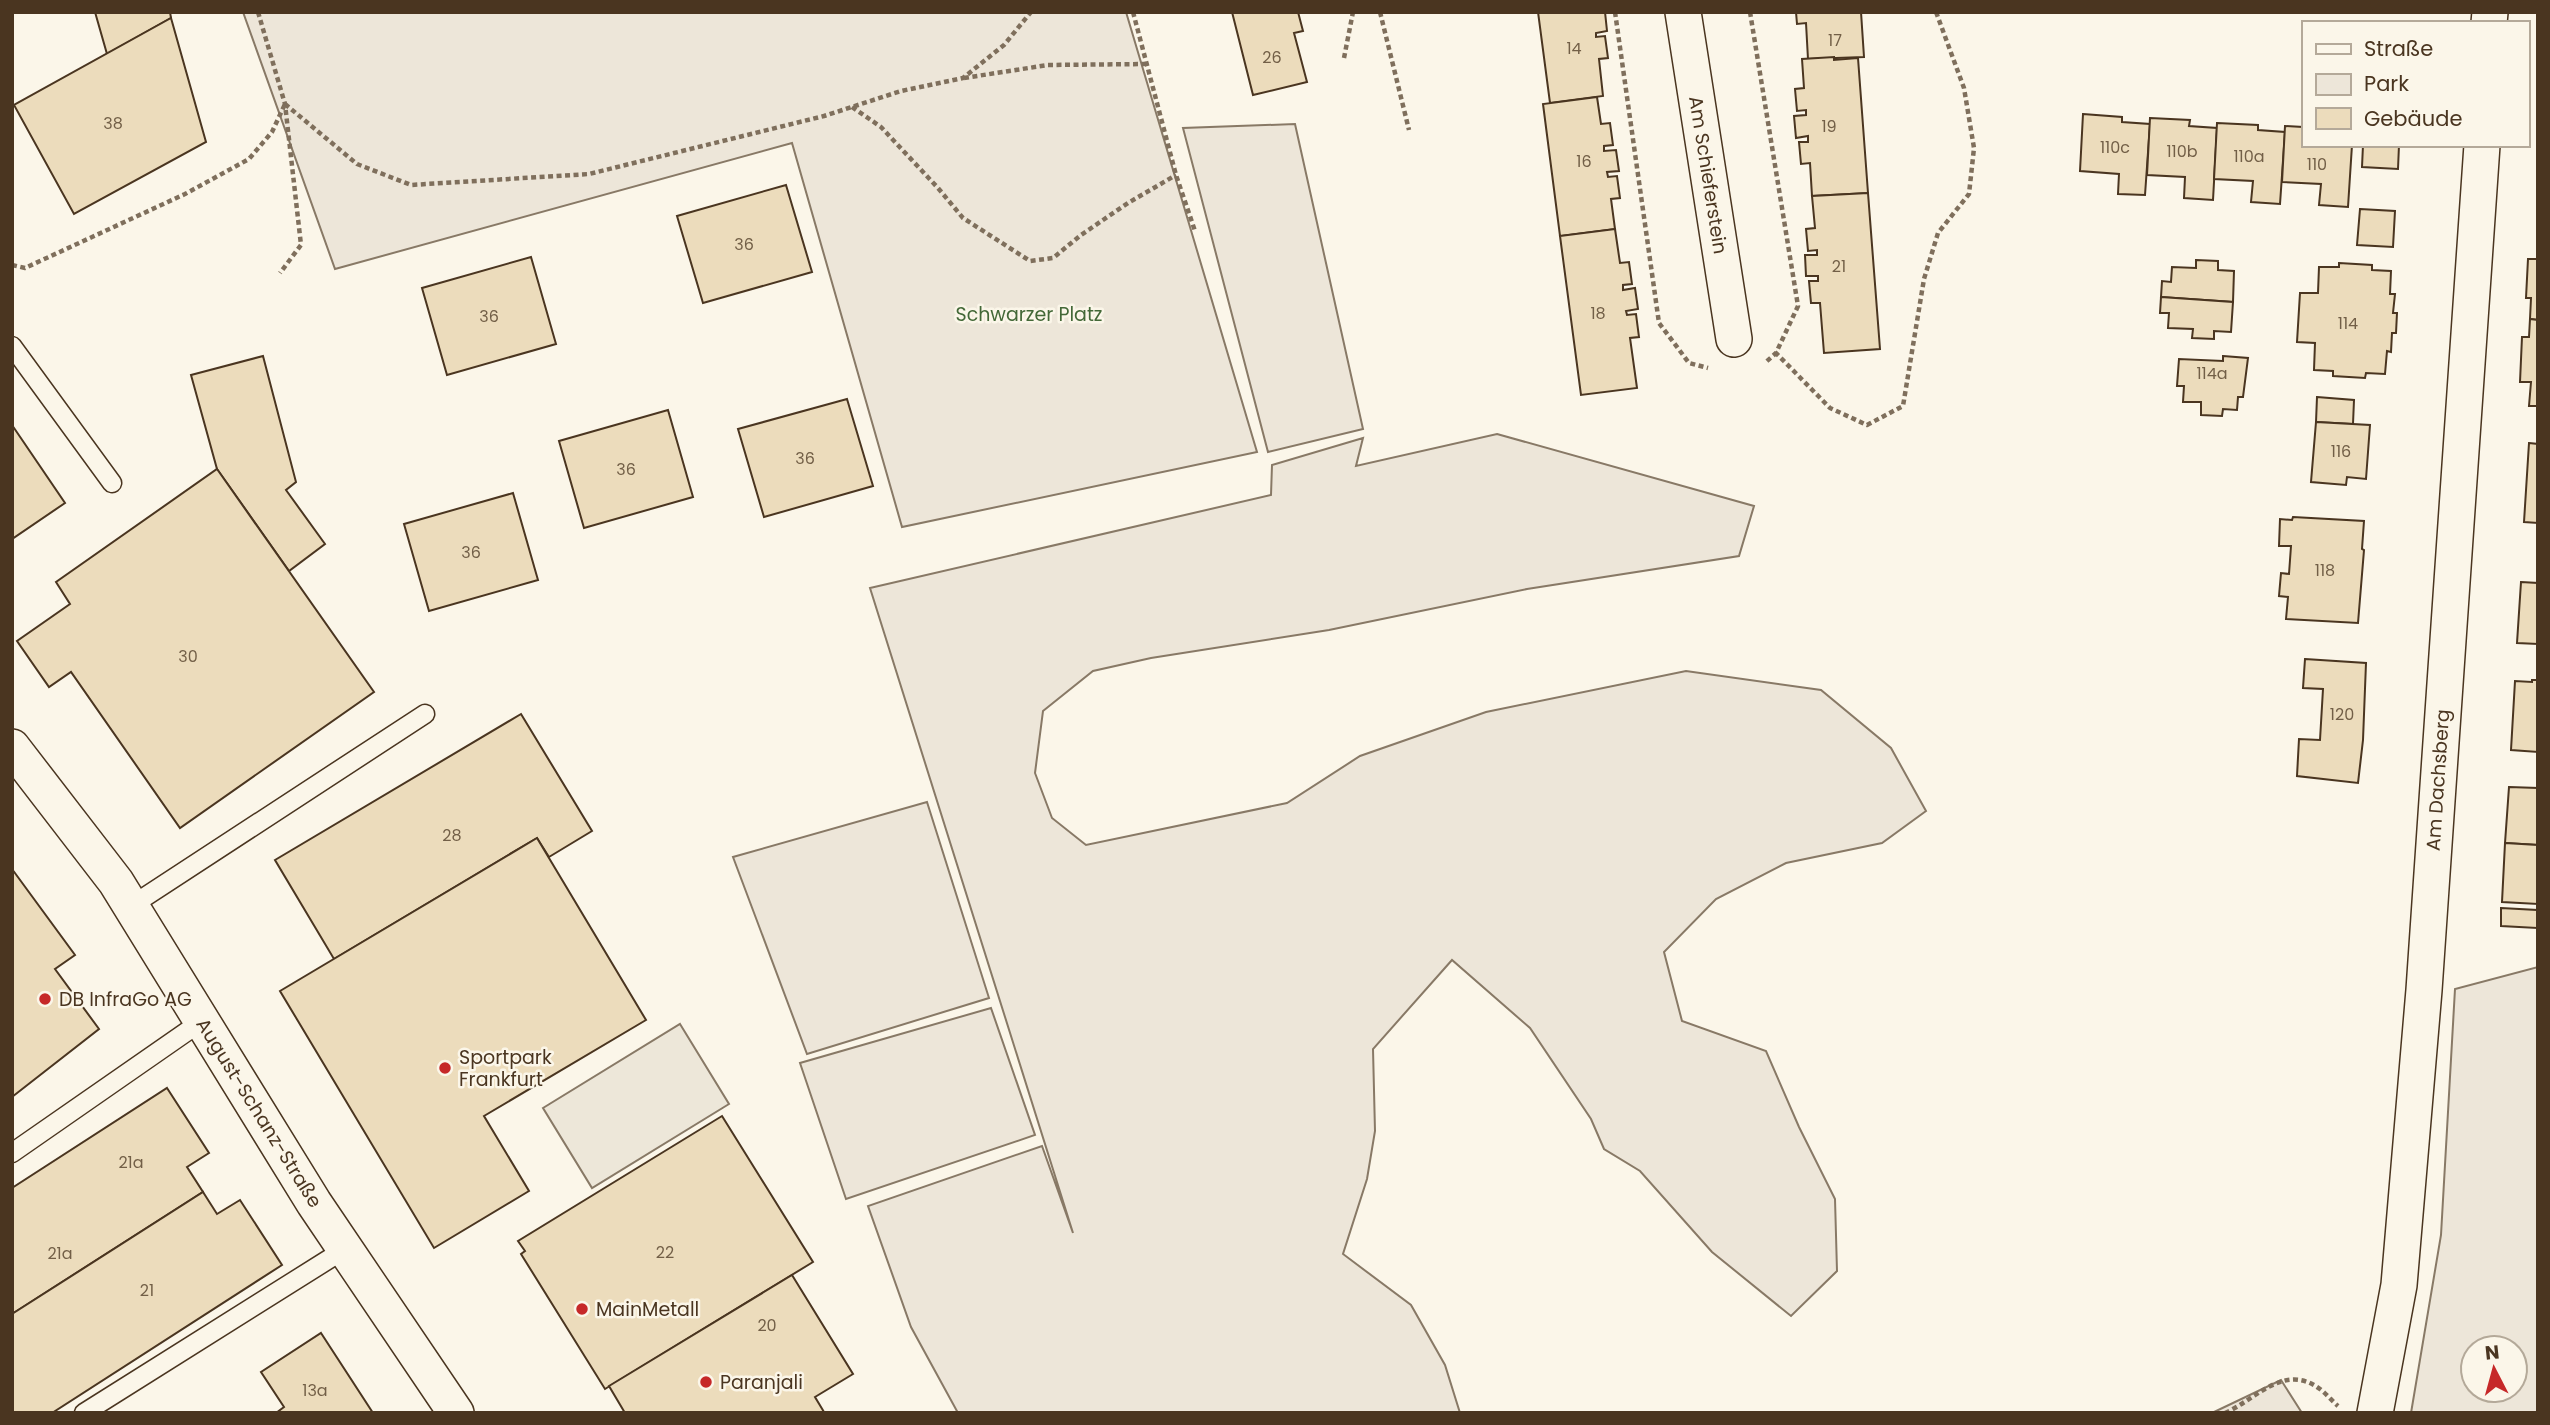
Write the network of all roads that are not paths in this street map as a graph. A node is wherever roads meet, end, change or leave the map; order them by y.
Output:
1 (1683, 12) edge
2 (2482, 147) edge
3 (1734, 339) road end
4 (12, 345) edge
5 (112, 482) dead end
6 (425, 714) dead end
7 (12, 747) edge
8 (131, 906) junction
9 (202, 1021) junction
10 (12, 1153) edge
11 (345, 1249) junction
12 (2359, 1412) edge
13 (84, 1413) edge
14 (456, 1413) edge

1 - 3 street, Am Schieferstein
2 - 12 street, Am Dachsberg
4 - 5 lane
6 - 8 lane
7 - 8 street, August-Schanz-Straße
8 - 9 street, August-Schanz-Straße
9 - 10 lane
9 - 11 street, August-Schanz-Straße
11 - 13 lane
11 - 14 street, August-Schanz-Straße

